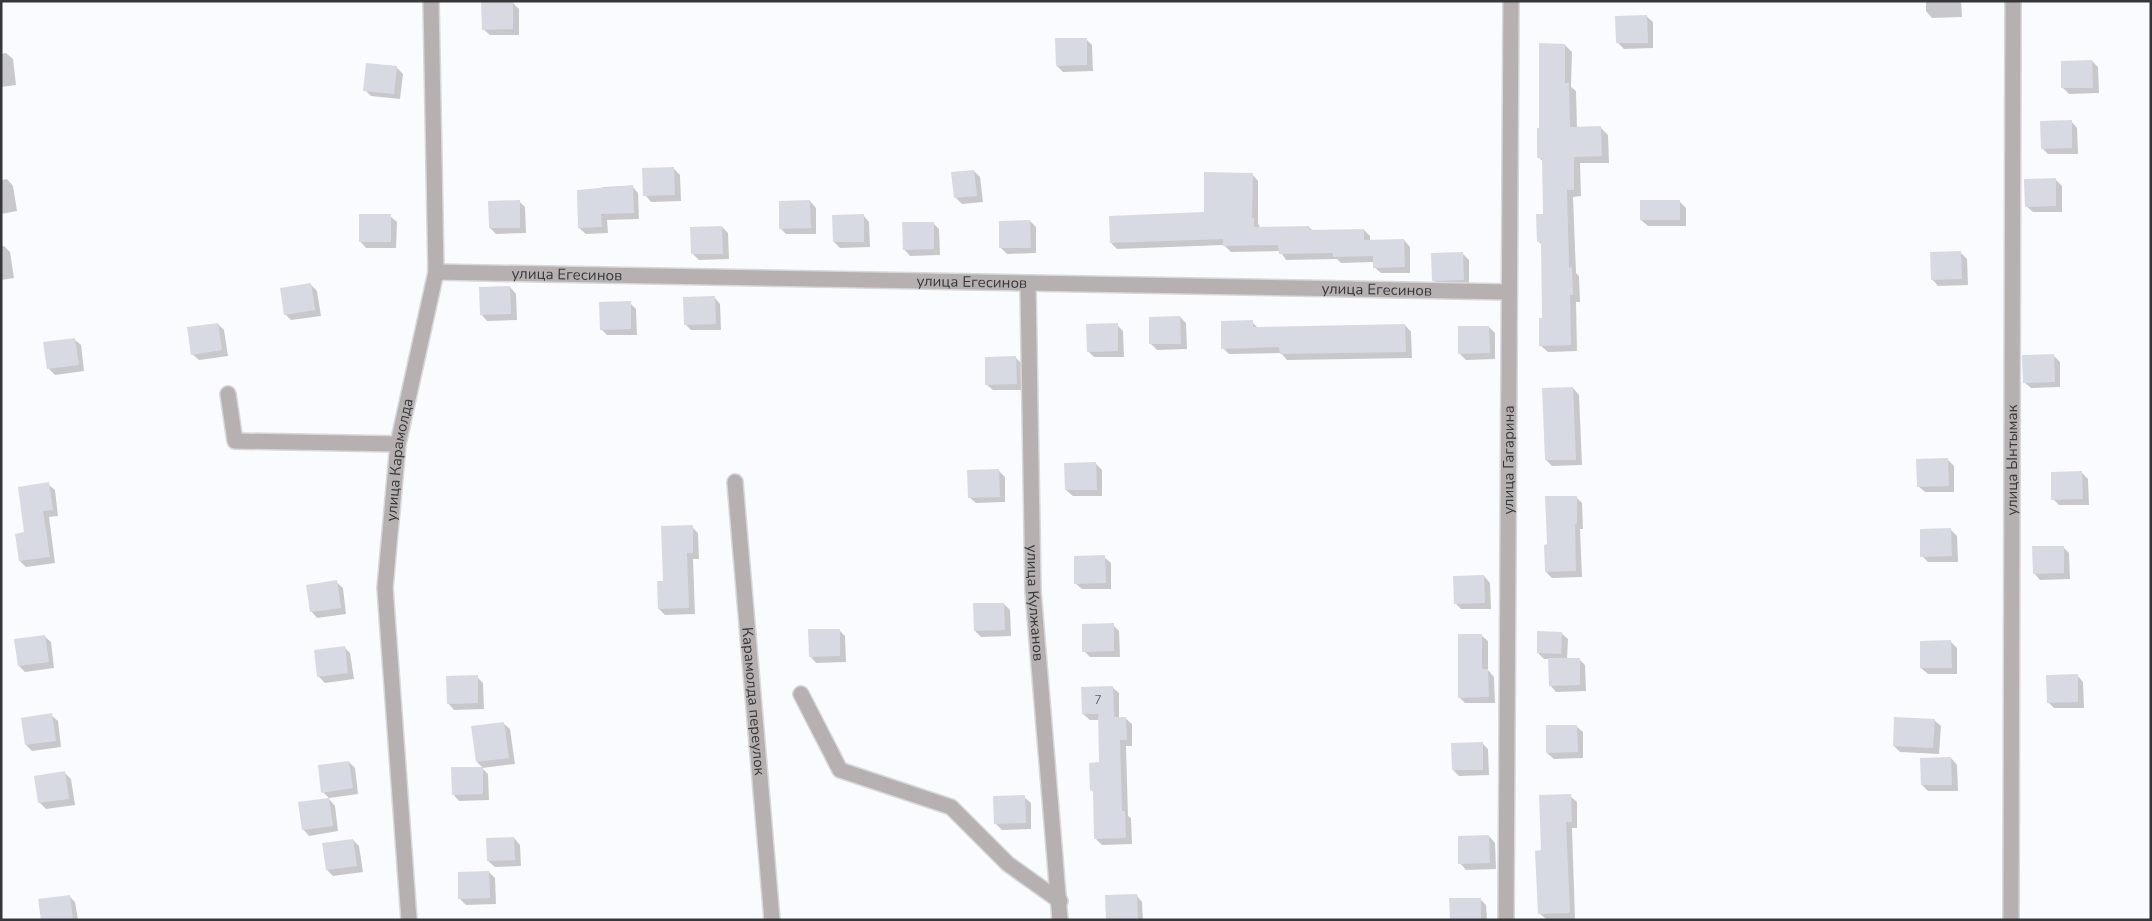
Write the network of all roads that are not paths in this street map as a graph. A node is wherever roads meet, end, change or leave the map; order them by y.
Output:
1 (431, 1) edge
2 (1511, 1) edge
3 (2013, 1) edge
4 (436, 272) junction
5 (1028, 285) junction
6 (1509, 292) junction
7 (228, 394) dead end
8 (398, 444) junction
9 (735, 482) dead end
10 (801, 694) dead end
11 (1060, 901) junction
12 (409, 920) edge
13 (772, 920) edge
14 (1060, 920) edge
15 (1506, 920) edge
16 (2011, 920) edge

1 - 4 street, улица Карамолда
2 - 6 street, улица Гагарина
3 - 16 street, улица Ынтымак
4 - 5 street, улица Егесинов
4 - 8 street, улица Карамолда
5 - 6 street, улица Егесинов
5 - 11 street, улица Кулжанов
6 - 15 street, улица Гагарина
7 - 8 street
8 - 12 street, улица Карамолда
9 - 13 street, Карамолда переулок
10 - 11 street
11 - 14 street, улица Кулжанов

